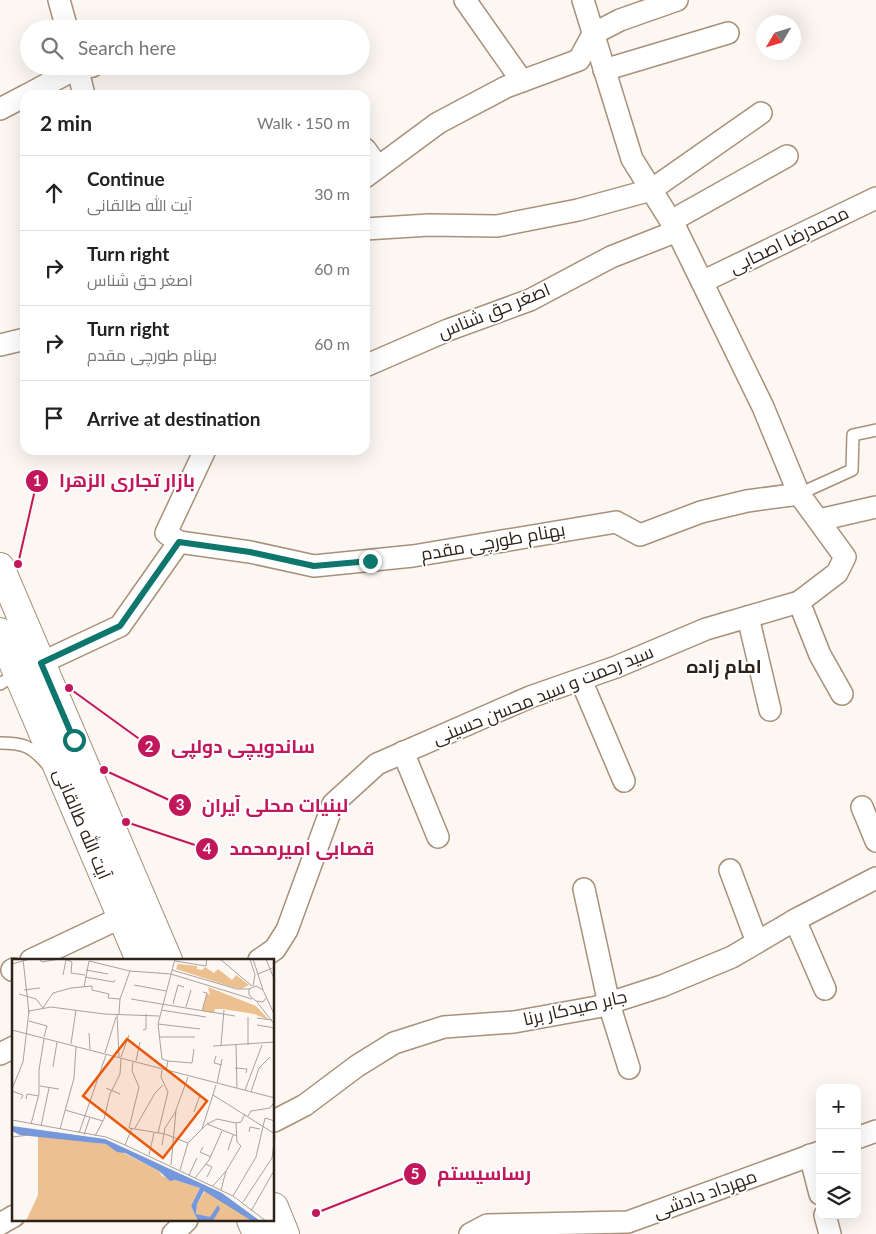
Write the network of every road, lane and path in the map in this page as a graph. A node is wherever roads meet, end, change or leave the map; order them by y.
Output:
1 (59, 0) edge
2 (465, 0) edge
3 (583, 0) edge
4 (677, 0) edge
5 (65, 20) edge
6 (728, 33) dead end
7 (593, 34) junction
8 (604, 70) junction
9 (67, 75) edge
10 (83, 75) edge
11 (522, 81) junction
12 (38, 90) edge
13 (84, 90) edge
14 (20, 99) edge
15 (0, 109) edge
16 (761, 113) dead end
17 (787, 156) dead end
18 (372, 172) edge
19 (651, 190) junction
20 (876, 198) edge
21 (674, 226) junction
22 (370, 229) edge
23 (702, 282) junction
24 (20, 340) edge
25 (0, 345) edge
26 (370, 364) edge
27 (876, 430) edge
28 (202, 455) edge
29 (800, 494) junction
30 (876, 507) edge
31 (819, 520) junction
32 (179, 542) junction
33 (0, 567) edge
34 (799, 602) junction
35 (748, 617) junction
36 (0, 632) edge
37 (19, 673) edge
38 (581, 680) junction
39 (842, 694) dead end
40 (770, 710) dead end
41 (0, 743) edge
42 (403, 752) junction
43 (60, 773) junction
44 (624, 782) dead end
45 (862, 807) dead end
46 (438, 837) dead end
47 (876, 841) edge
48 (730, 870) dead end
49 (876, 878) edge
50 (584, 889) dead end
51 (122, 917) junction
52 (795, 920) junction
53 (757, 942) junction
54 (34, 959) edge
55 (140, 959) edge
56 (167, 959) edge
57 (260, 959) edge
58 (825, 989) dead end
59 (609, 1004) junction
60 (12, 1048) edge
61 (0, 1054) edge
62 (629, 1068) dead end
63 (275, 1121) edge
64 (876, 1131) edge
65 (861, 1137) edge
66 (815, 1153) edge
67 (818, 1174) edge
68 (275, 1209) edge
69 (12, 1217) edge
70 (826, 1219) edge
71 (184, 1222) edge
72 (252, 1222) edge
73 (0, 1224) edge
74 (482, 1231) edge
75 (173, 1234) edge
76 (257, 1234) edge
77 (285, 1234) edge
78 (830, 1234) edge

1 - 5 street
2 - 11 street
3 - 7 street, سید رحمت و سید محسن حسینی
4 - 7 street
6 - 8 street
7 - 8 street, سید رحمت و سید محسن حسینی
7 - 11 street
8 - 19 street, سید رحمت و سید محسن حسینی
9 - 12 street
10 - 13 street
11 - 18 street
14 - 15 street
16 - 19 street
17 - 21 street, اصغر حق شناس
19 - 21 street, سید رحمت و سید محسن حسینی
19 - 22 street
20 - 23 street, محمدرضا اصحابی
21 - 23 street, سید رحمت و سید محسن حسینی
21 - 26 street, اصغر حق شناس
23 - 29 street, سید رحمت و سید محسن حسینی
24 - 25 street
27 - 29 lane
28 - 32 street
29 - 31 street, سید رحمت و سید محسن حسینی
29 - 32 street, بهنام طورچی مقدم
30 - 31 street
31 - 34 street, سید رحمت و سید محسن حسینی
32 - 37 street
33 - 37 main road, آیت الله طالقانی
34 - 35 street, سید رحمت و سید محسن حسینی
34 - 39 street
35 - 38 street, سید رحمت و سید محسن حسینی
35 - 40 street
36 - 37 main road, آیت الله طالقانی
37 - 43 main road, آیت الله طالقانی
37 - 56 main road, آیت الله طالقانی
38 - 42 street, سید رحمت و سید محسن حسینی
38 - 44 street
41 - 43 lane
42 - 46 street
42 - 57 street, سید رحمت و سید محسن حسینی
43 - 51 main road, آیت الله طالقانی
45 - 47 street
48 - 53 street
49 - 52 street, جابر صیدکار برنا
50 - 59 street
51 - 54 street
51 - 55 main road, آیت الله طالقانی
52 - 53 street, جابر صیدکار برنا
52 - 58 street
53 - 59 street, جابر صیدکار برنا
59 - 62 street
59 - 63 street, جابر صیدکار برنا
60 - 61 street
64 - 65 street
66 - 67 street
66 - 74 street, مهرداد دادشی
68 - 77 main road
69 - 73 street
70 - 78 street
71 - 75 street
72 - 76 main road

